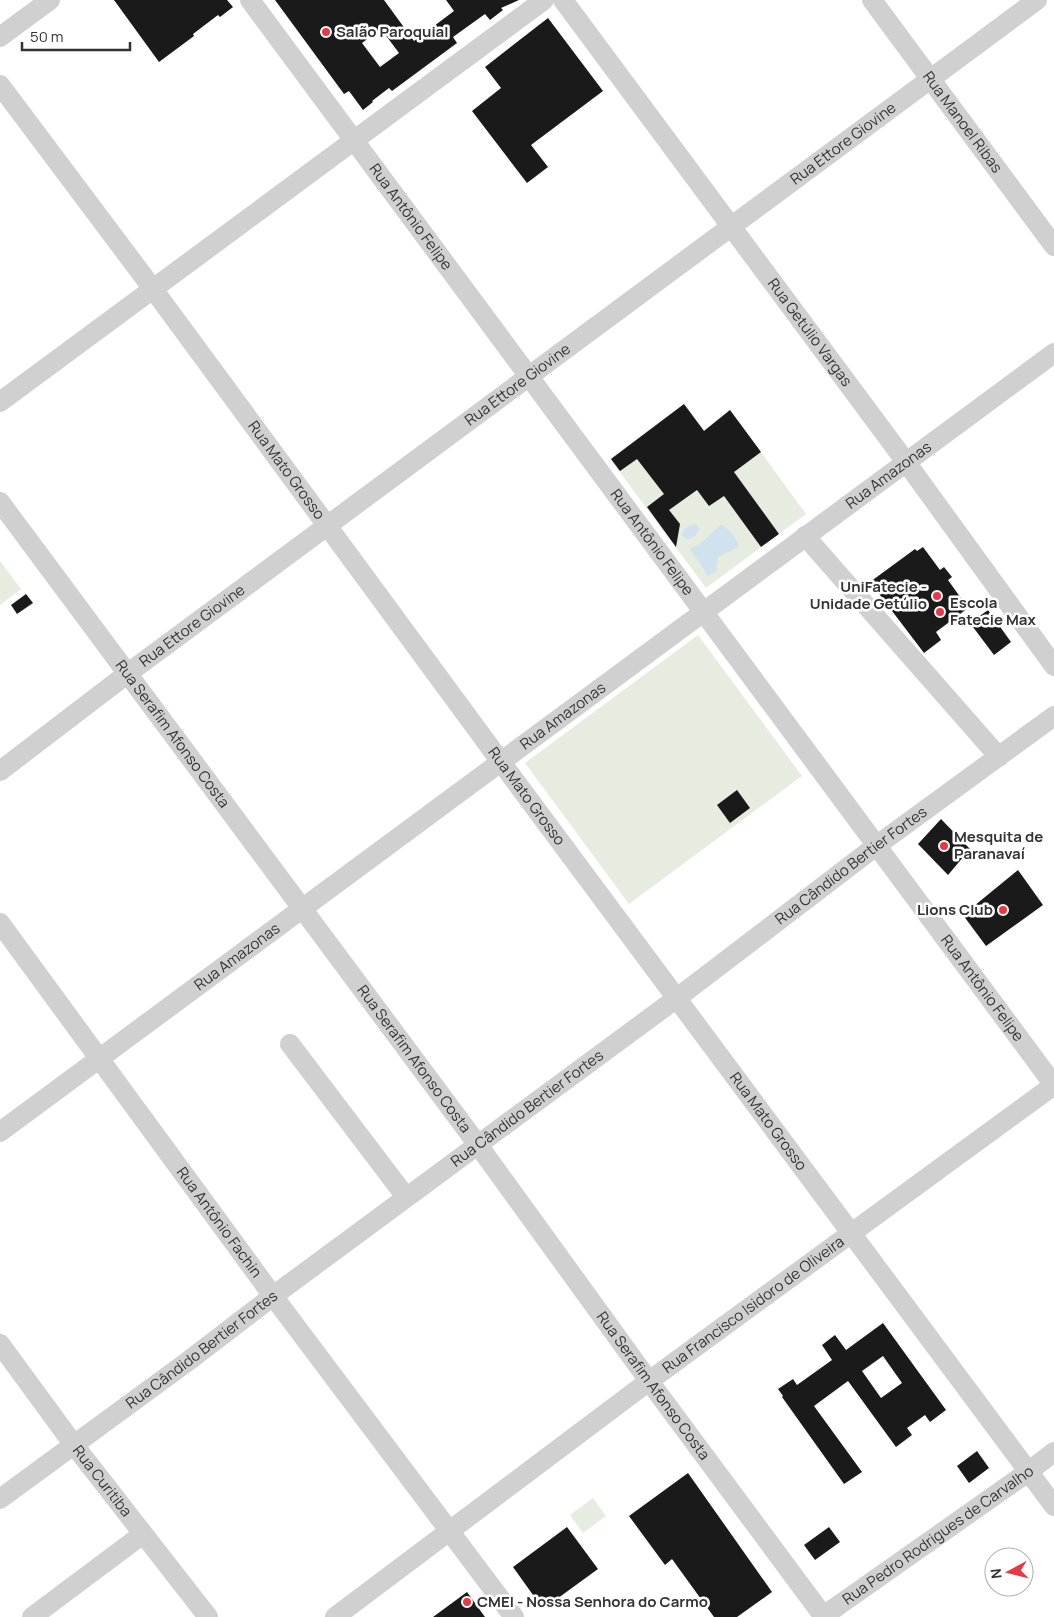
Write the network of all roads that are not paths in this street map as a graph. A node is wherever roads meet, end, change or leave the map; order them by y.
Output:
1 (50, 0) edge
2 (250, 0) edge
3 (544, 0) edge
4 (563, 0) edge
5 (872, 0) edge
6 (1037, 0) edge
7 (0, 37) edge
8 (931, 79) junction
9 (0, 85) edge
10 (354, 140) junction
11 (731, 227) junction
12 (1054, 246) edge
13 (153, 289) junction
14 (1054, 353) edge
15 (529, 377) junction
16 (0, 402) edge
17 (906, 462) junction
18 (0, 502) edge
19 (328, 525) junction
20 (805, 536) junction
21 (702, 612) junction
22 (1054, 666) edge
23 (127, 674) junction
24 (1054, 716) edge
25 (999, 757) junction
26 (501, 762) junction
27 (0, 771) edge
28 (876, 846) junction
29 (301, 908) junction
30 (0, 923) edge
31 (677, 998) junction
32 (290, 1044) dead end
33 (99, 1057) junction
34 (1054, 1085) edge
35 (0, 1132) edge
36 (478, 1145) junction
37 (406, 1197) junction
38 (851, 1234) junction
39 (273, 1296) junction
40 (0, 1344) edge
41 (649, 1381) junction
42 (74, 1444) junction
43 (1054, 1452) edge
44 (1028, 1472) junction
45 (0, 1499) edge
46 (1054, 1506) edge
47 (450, 1530) junction
48 (143, 1534) junction
49 (32, 1617) edge
50 (208, 1617) edge
51 (335, 1617) edge
52 (514, 1617) edge
53 (823, 1617) edge

1 - 7 street
2 - 10 street, Rua Antônio Felipe
3 - 10 street
4 - 11 street, Rua Getúlio Vargas
5 - 8 street, Rua Manoel Ribas
6 - 8 street, Rua Ettore Giovine
8 - 11 street, Rua Ettore Giovine
8 - 12 street, Rua Manoel Ribas
9 - 13 street, Rua Mato Grosso
10 - 13 street
10 - 15 street, Rua Antônio Felipe
11 - 15 street, Rua Ettore Giovine
11 - 17 street, Rua Getúlio Vargas
13 - 16 street
13 - 19 street, Rua Mato Grosso
14 - 17 street, Rua Amazonas
15 - 19 street, Rua Ettore Giovine
15 - 21 street, Rua Antônio Felipe
17 - 20 street, Rua Amazonas
17 - 22 street, Rua Getúlio Vargas
18 - 23 street, Rua Serafim Afonso Costa
19 - 23 street, Rua Ettore Giovine
19 - 26 street, Rua Mato Grosso
20 - 21 street, Rua Amazonas
20 - 25 street
21 - 26 street, Rua Amazonas
21 - 28 street, Rua Antônio Felipe
23 - 27 street, Rua Ettore Giovine
23 - 29 street, Rua Serafim Afonso Costa
24 - 25 street, Rua Cândido Bertier Fortes
25 - 28 street, Rua Cândido Bertier Fortes
26 - 29 street, Rua Amazonas
26 - 31 street, Rua Mato Grosso
28 - 31 street, Rua Cândido Bertier Fortes
28 - 34 street, Rua Antônio Felipe
29 - 33 street, Rua Amazonas
29 - 36 street, Rua Serafim Afonso Costa
30 - 33 street, Rua Antônio Fachin
31 - 36 street, Rua Cândido Bertier Fortes
31 - 38 street, Rua Mato Grosso
32 - 37 street
33 - 35 street, Rua Amazonas
33 - 39 street, Rua Antônio Fachin
34 - 38 street, Rua Francisco Isidoro de Oliveira
36 - 37 street, Rua Cândido Bertier Fortes
36 - 41 street, Rua Serafim Afonso Costa
37 - 39 street, Rua Cândido Bertier Fortes
38 - 41 street, Rua Francisco Isidoro de Oliveira
38 - 44 street, Rua Mato Grosso
39 - 42 street, Rua Cândido Bertier Fortes
39 - 47 street, Rua Antônio Fachin
40 - 42 street, Rua Curitiba
41 - 47 street, Rua Francisco Isidoro de Oliveira
41 - 53 street, Rua Serafim Afonso Costa
42 - 45 street, Rua Cândido Bertier Fortes
42 - 48 street, Rua Curitiba
43 - 44 street, Rua Pedro Rodrigues de Carvalho
44 - 46 street, Rua Mato Grosso
44 - 53 street, Rua Pedro Rodrigues de Carvalho
47 - 51 street, Rua Francisco Isidoro de Oliveira
47 - 52 street, Rua Antônio Fachin
48 - 49 street
48 - 50 street, Rua Curitiba

